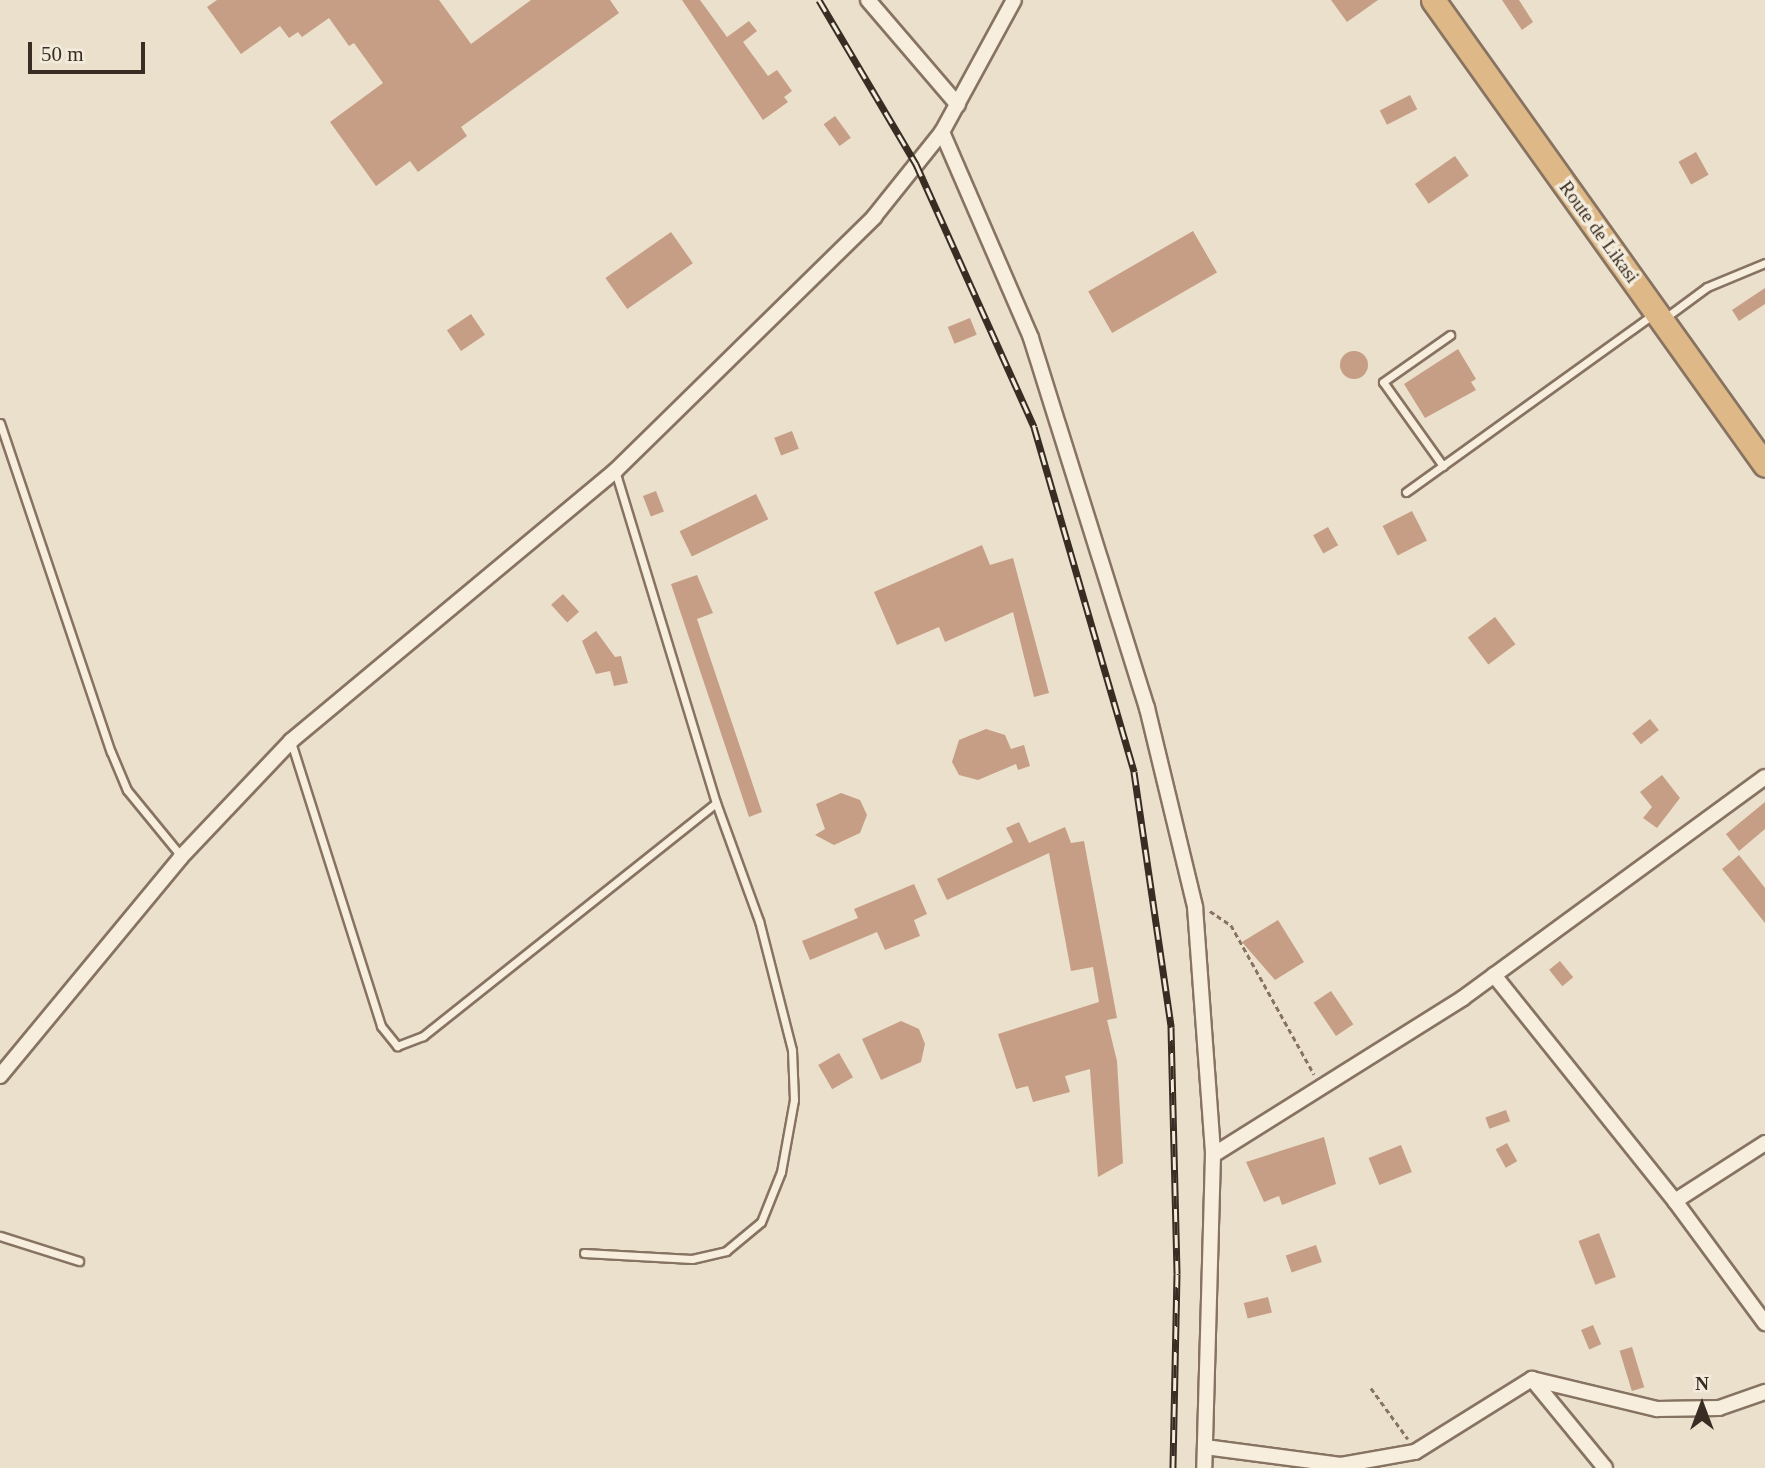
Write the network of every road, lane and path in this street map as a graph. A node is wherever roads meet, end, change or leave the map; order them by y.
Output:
1 (868, 0) edge
2 (1014, 0) edge
3 (1433, 0) edge
4 (958, 106) junction
5 (942, 132) junction
6 (1765, 262) edge
7 (1659, 316) junction
8 (1450, 335) dead end
9 (0, 423) edge
10 (1765, 464) edge
11 (1443, 466) junction
12 (615, 471) junction
13 (1406, 492) dead end
14 (291, 741) junction
15 (1765, 777) edge
16 (716, 803) junction
17 (181, 857) junction
18 (1195, 907) junction
19 (1494, 975) junction
20 (0, 1076) edge
21 (1323, 1089) junction
22 (1765, 1143) edge
23 (1213, 1155) junction
24 (1675, 1200) junction
25 (0, 1236) edge
26 (584, 1253) dead end
27 (79, 1261) dead end
28 (1765, 1323) edge
29 (1532, 1379) junction
30 (1371, 1388) dead end
31 (1765, 1392) edge
32 (1205, 1447) junction
33 (1415, 1452) junction
34 (1281, 1464) edge
35 (1342, 1467) edge
36 (1204, 1468) edge
37 (1605, 1468) edge

1 - 4 street
2 - 4 street
3 - 7 highway, Route de Likasi
4 - 5 street
5 - 12 street
5 - 18 street
6 - 7 lane
7 - 10 highway, Route de Likasi
7 - 11 lane
8 - 11 lane
9 - 17 lane
11 - 13 lane
12 - 14 street
12 - 16 lane
14 - 16 lane
14 - 17 street
15 - 19 street
16 - 26 lane
17 - 20 street
18 - 21 path
18 - 23 street
19 - 21 street
19 - 24 street
21 - 23 street
22 - 24 street
23 - 32 street
24 - 28 street
25 - 27 lane
29 - 31 street
29 - 33 street
29 - 37 street
30 - 33 path
32 - 34 street
32 - 36 street
33 - 35 street
34 - 35 street

